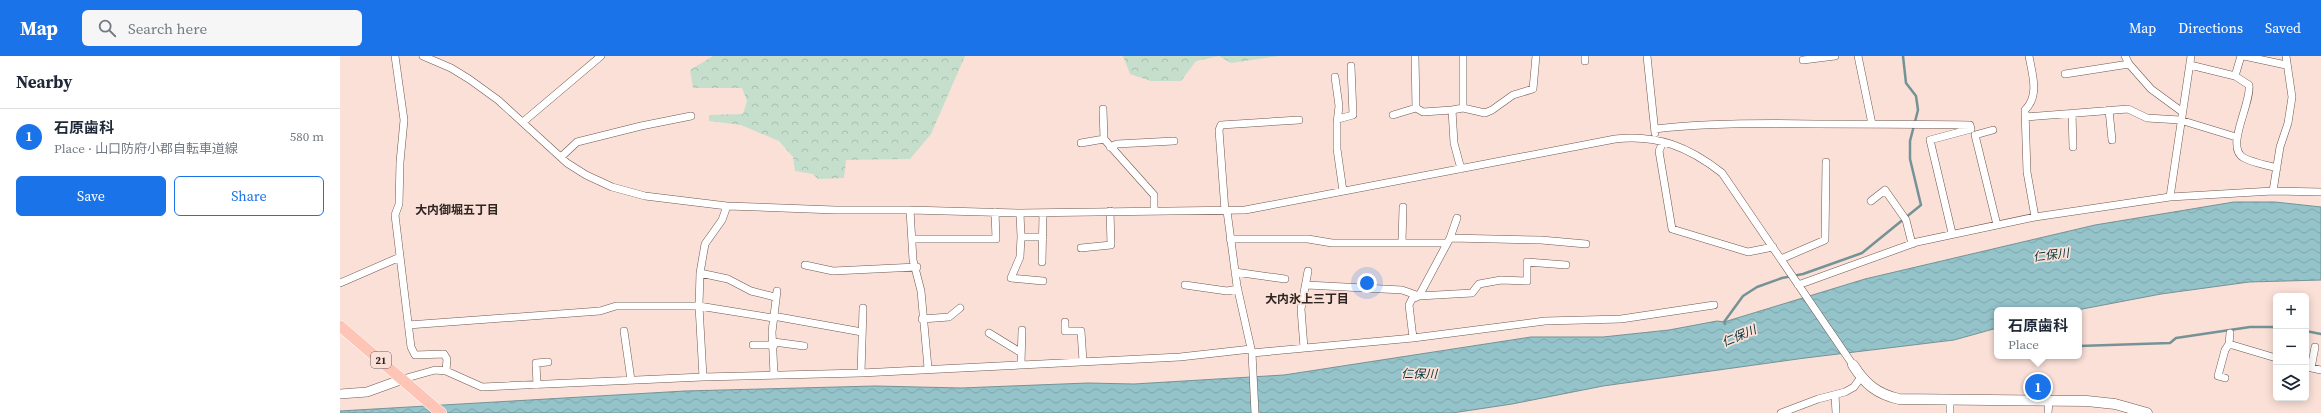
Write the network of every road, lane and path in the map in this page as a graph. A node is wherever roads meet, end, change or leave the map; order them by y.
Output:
1 (395, 56) edge
2 (423, 56) edge
3 (601, 56) edge
4 (1415, 56) edge
5 (1463, 56) edge
6 (1536, 56) edge
7 (1647, 56) edge
8 (1835, 56) edge
9 (1858, 56) edge
10 (2029, 56) edge
11 (2125, 56) edge
12 (2191, 56) edge
13 (2243, 56) edge
14 (2286, 56) edge
15 (1803, 60) dead end
16 (2130, 64) junction
17 (2190, 65) junction
18 (2286, 65) junction
19 (1351, 66) dead end
20 (2065, 74) dead end
21 (2235, 76) junction
22 (1335, 77) dead end
23 (1416, 108) junction
24 (1463, 108) junction
25 (1103, 109) dead end
26 (1452, 110) junction
27 (2109, 110) junction
28 (2181, 111) junction
29 (2072, 113) junction
30 (1393, 115) dead end
31 (692, 116) dead end
32 (2026, 117) junction
33 (1338, 119) junction
34 (1298, 120) dead end
35 (2180, 120) junction
36 (523, 122) junction
37 (1872, 124) junction
38 (1655, 129) junction
39 (1993, 130) dead end
40 (2236, 137) junction
41 (1654, 138) junction
42 (1104, 140) junction
43 (2112, 140) dead end
44 (1174, 141) dead end
45 (1663, 142) junction
46 (1081, 143) dead end
47 (1110, 147) junction
48 (2073, 147) dead end
49 (561, 157) junction
50 (1826, 162) dead end
51 (2277, 168) junction
52 (1461, 169) junction
53 (1343, 191) junction
54 (2273, 191) junction
55 (2321, 192) edge
56 (2170, 197) junction
57 (1871, 201) dead end
58 (727, 206) junction
59 (1403, 207) dead end
60 (910, 210) junction
61 (1154, 211) junction
62 (1226, 211) junction
63 (995, 212) junction
64 (1043, 212) junction
65 (1110, 212) junction
66 (1020, 213) junction
67 (2035, 217) junction
68 (1457, 218) dead end
69 (1997, 225) junction
70 (1952, 233) junction
71 (1021, 237) junction
72 (1043, 237) junction
73 (912, 239) junction
74 (1230, 239) junction
75 (1448, 241) junction
76 (1402, 242) junction
77 (1586, 244) dead end
78 (1912, 244) junction
79 (1773, 247) junction
80 (1081, 248) dead end
81 (400, 257) junction
82 (1781, 259) junction
83 (1042, 262) dead end
84 (805, 264) dead end
85 (1566, 265) dead end
86 (916, 267) junction
87 (1308, 271) dead end
88 (1235, 272) junction
89 (700, 274) junction
90 (1285, 279) dead end
91 (1043, 281) dead end
92 (340, 283) edge
93 (1798, 284) junction
94 (1185, 285) dead end
95 (1307, 285) junction
96 (1238, 289) junction
97 (1419, 296) junction
98 (1714, 305) dead end
99 (699, 306) junction
100 (863, 308) dead end
101 (960, 308) dead end
102 (773, 317) junction
103 (922, 319) junction
104 (1065, 322) dead end
105 (408, 325) junction
106 (340, 326) edge
107 (1022, 330) dead end
108 (624, 331) dead end
109 (862, 332) junction
110 (989, 333) dead end
111 (2230, 333) dead end
112 (1413, 338) junction
113 (774, 343) junction
114 (2228, 344) junction
115 (753, 345) dead end
116 (804, 346) dead end
117 (2315, 347) dead end
118 (1304, 348) junction
119 (1020, 352) junction
120 (1252, 353) junction
121 (2273, 357) edge
122 (1083, 361) junction
123 (548, 362) dead end
124 (1020, 363) junction
125 (1852, 364) joint
126 (2309, 365) edge
127 (928, 368) junction
128 (2309, 368) edge
129 (2321, 370) edge
130 (446, 371) junction
131 (861, 373) junction
132 (774, 375) junction
133 (702, 377) junction
134 (1861, 377) junction
135 (2225, 378) dead end
136 (403, 380) junction
137 (630, 380) junction
138 (537, 385) junction
139 (340, 394) edge
140 (1835, 395) junction
141 (1950, 399) junction
142 (2049, 401) junction
143 (441, 413) edge
144 (1255, 413) edge
145 (1781, 413) edge
146 (1836, 413) edge
147 (1950, 413) edge
148 (2048, 413) edge
149 (2148, 413) edge

1 - 81 street
2 - 36 street
3 - 36 street
4 - 23 street
5 - 24 street
6 - 24 street
7 - 38 street
8 - 15 street
9 - 37 street
10 - 32 street
11 - 16 street
12 - 17 street
13 - 18 street
13 - 21 street
14 - 18 street
16 - 20 street
16 - 28 street
17 - 21 street
17 - 28 street
18 - 51 street
19 - 33 street
21 - 40 street
22 - 33 street
23 - 26 street
23 - 30 street
24 - 26 street
25 - 42 street
26 - 52 street
27 - 29 street
27 - 35 street
27 - 43 street
28 - 35 street
29 - 32 street
29 - 48 street
31 - 49 street
32 - 67 street
33 - 53 street
34 - 62 street
35 - 40 street
35 - 56 street
36 - 49 street
37 - 38 street
37 - 70 street
38 - 41 street
39 - 69 street
40 - 51 street
41 - 45 street
41 - 52 street
42 - 46 street
42 - 47 street
44 - 47 street
45 - 79 street
45 - 79 street
47 - 61 street
49 - 58 street
50 - 82 street
51 - 54 street
52 - 53 street
53 - 62 street
54 - 55 street
54 - 56 street
56 - 67 street
57 - 78 street
58 - 60 street
58 - 89 street
59 - 76 street
60 - 63 street
60 - 73 street
61 - 62 street
61 - 65 street
62 - 74 street
63 - 66 street
63 - 73 street
64 - 65 street
64 - 66 street
64 - 72 street
65 - 80 street
66 - 71 street
67 - 69 street
68 - 75 street
69 - 70 street
70 - 78 street
71 - 72 street
71 - 91 street
72 - 83 street
73 - 86 street
74 - 76 street
74 - 88 street
75 - 76 street
75 - 77 street
75 - 97 street
78 - 93 street
79 - 82 street
81 - 92 street
81 - 105 street
82 - 93 street
84 - 86 street
85 - 97 street
86 - 103 street
87 - 95 street
88 - 90 street
88 - 96 street
89 - 99 street
89 - 102 street
93 - 125 street
94 - 96 street
95 - 97 street
95 - 118 street
96 - 120 street
97 - 112 street
98 - 112 street
99 - 102 street
99 - 105 street
99 - 133 street
100 - 109 street
101 - 103 street
102 - 109 street
102 - 113 street
103 - 127 street
104 - 122 street
105 - 130 street
106 - 136 main road, 21
107 - 119 street
108 - 137 street
109 - 131 street
110 - 119 street
111 - 114 street
112 - 118 street
113 - 115 street
113 - 116 street
113 - 132 street
114 - 121 street
114 - 135 street
117 - 126 street
118 - 120 street
119 - 124 street
120 - 122 street
120 - 144 street
122 - 124 street
123 - 138 street
124 - 127 street
125 - 134 main road
127 - 131 street
128 - 129 street
130 - 136 street
130 - 138 street
131 - 132 street
132 - 133 street
133 - 137 street
134 - 140 street
134 - 141 main road
136 - 139 street
136 - 143 main road, 21
137 - 138 street
140 - 145 street
140 - 146 street
141 - 142 main road
141 - 147 street
142 - 148 street
142 - 149 main road

